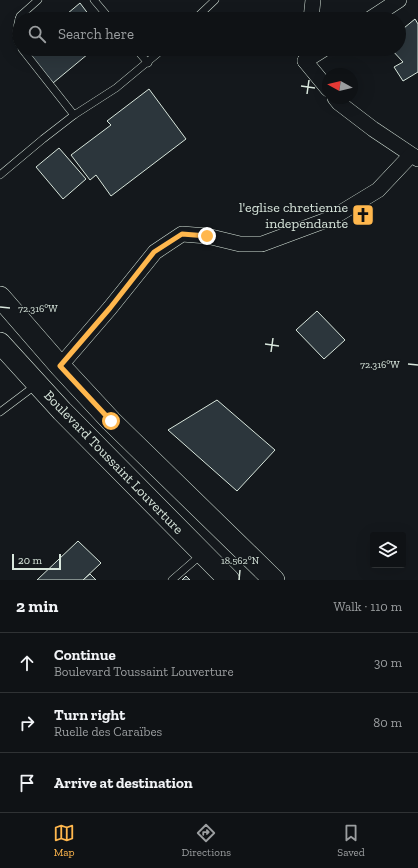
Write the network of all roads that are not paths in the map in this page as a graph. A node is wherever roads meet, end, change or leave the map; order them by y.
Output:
1 (38, 0) edge
2 (94, 0) edge
3 (215, 0) edge
4 (313, 0) edge
5 (399, 0) edge
6 (24, 12) edge
7 (104, 12) edge
8 (202, 12) edge
9 (312, 12) edge
10 (381, 12) edge
11 (28, 56) edge
12 (142, 56) edge
13 (156, 56) edge
14 (307, 56) edge
15 (148, 63) junction
16 (322, 80) edge
17 (341, 104) edge
18 (74, 115) junction
19 (415, 157) edge
20 (0, 175) edge
21 (0, 296) edge
22 (0, 343) edge
23 (60, 366) junction
24 (38, 384) junction
25 (0, 412) edge
26 (203, 554) junction
27 (172, 580) edge
28 (229, 580) edge
29 (274, 580) edge

1 - 6 lane
2 - 7 lane
3 - 8 lane
4 - 9 street
5 - 10 street
11 - 18 lane
12 - 15 lane
13 - 15 lane
14 - 16 street
15 - 18 lane
17 - 19 street
18 - 20 lane
19 - 23 street
21 - 23 main road, Boulevard Toussaint Louverture
22 - 24 main road, Boulevard Toussaint Louverture
23 - 29 main road, Boulevard Toussaint Louverture
24 - 25 lane
24 - 26 main road, Boulevard Toussaint Louverture
26 - 27 lane
26 - 28 main road, Boulevard Toussaint Louverture

